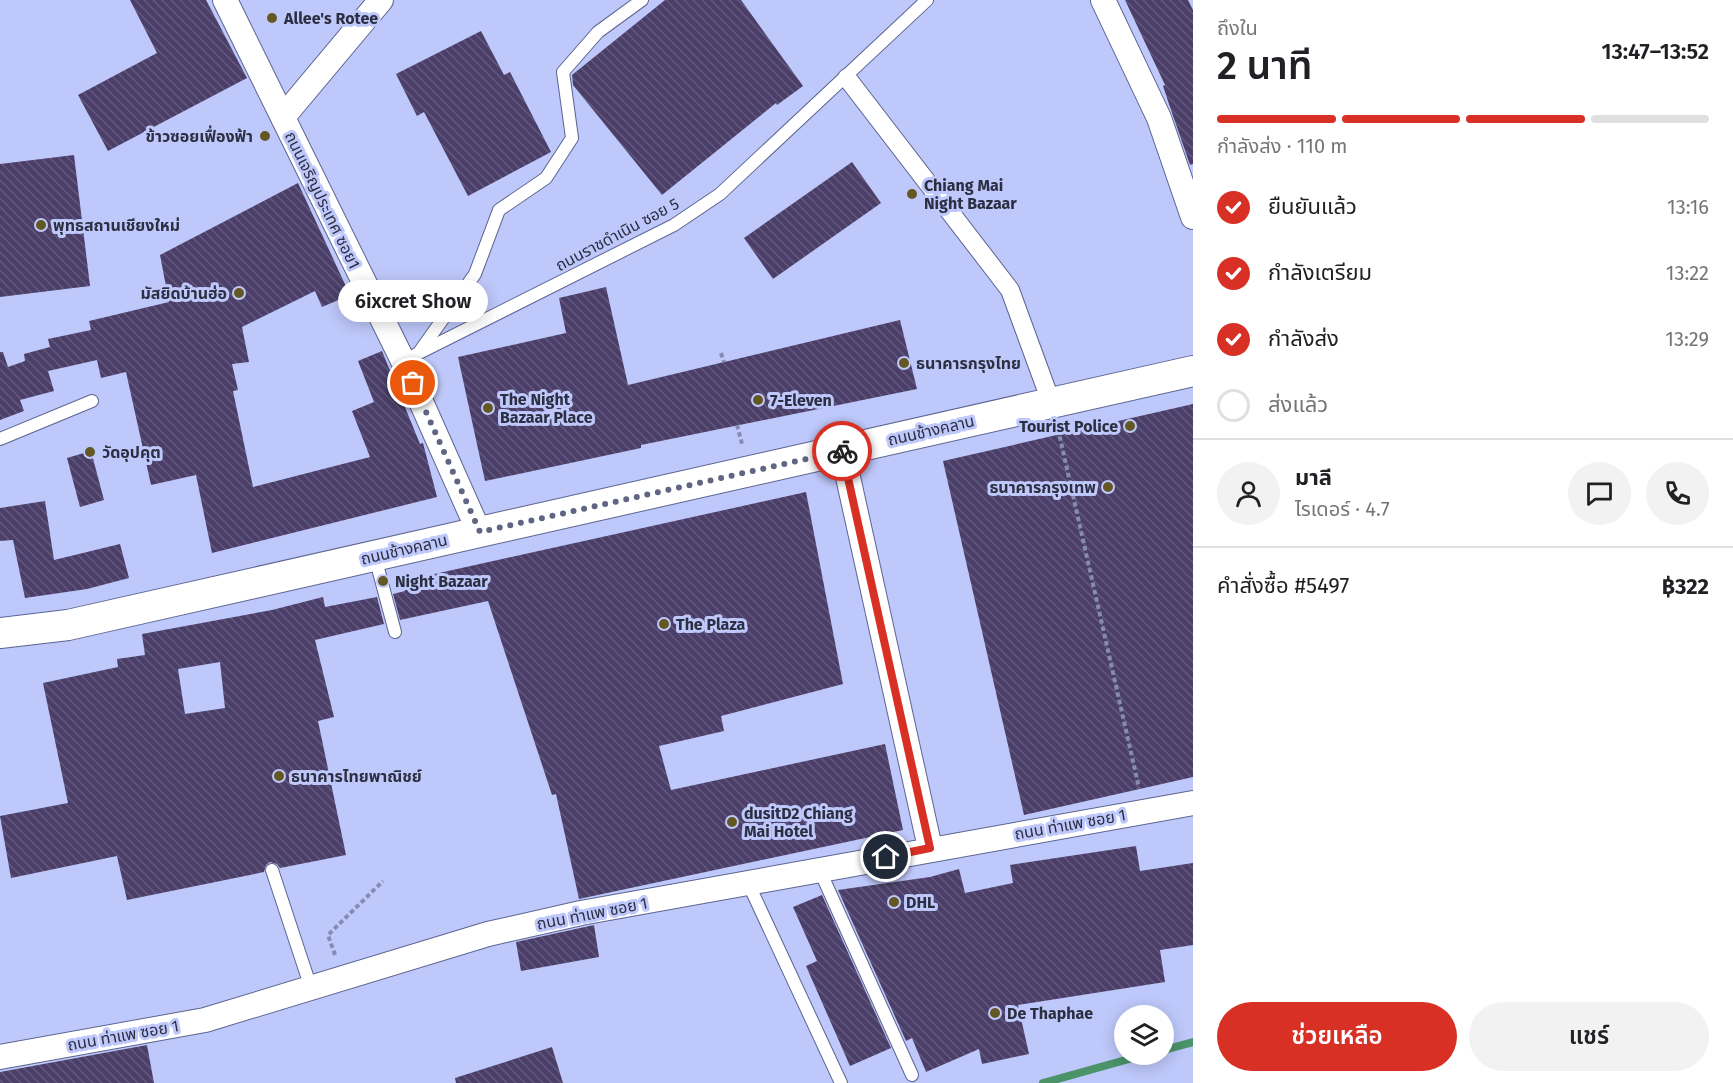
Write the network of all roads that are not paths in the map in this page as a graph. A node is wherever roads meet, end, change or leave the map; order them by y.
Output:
1 (225, 0) edge
2 (381, 0) edge
3 (642, 0) edge
4 (927, 0) edge
5 (1103, 0) edge
6 (847, 78) junction
7 (283, 117) junction
8 (1193, 217) edge
9 (410, 358) junction
10 (1193, 371) edge
11 (92, 401) dead end
12 (1052, 402) junction
13 (0, 439) edge
14 (842, 450) junction
15 (480, 532) junction
16 (375, 555) junction
17 (395, 632) dead end
18 (0, 633) edge
19 (1193, 804) edge
20 (930, 848) junction
21 (272, 870) dead end
22 (820, 871) junction
23 (749, 885) junction
24 (311, 988) junction
25 (0, 1057) edge
26 (912, 1075) dead end
27 (841, 1083) edge

1 - 7 street, ถนนเจริญประเทศ ซอย1
2 - 7 street
3 - 9 lane
4 - 6 lane, ถนนราชดำเนิน ซอย 5
5 - 8 street
6 - 9 lane, ถนนราชดำเนิน ซอย 5
6 - 12 street
7 - 9 street, ถนนเจริญประเทศ ซอย1
9 - 15 street, ถนนเจริญประเทศ ซอย1
10 - 12 street, ถนนช้างคลาน
11 - 13 lane
12 - 14 street, ถนนช้างคลาน
14 - 15 street, ถนนช้างคลาน
14 - 20 street
15 - 16 street, ถนนช้างคลาน
16 - 17 lane
16 - 18 street, ถนนช้างคลาน
19 - 20 street, ถนน ท่าแพ ซอย 1
20 - 22 street, ถนน ท่าแพ ซอย 1
21 - 24 lane
22 - 23 street, ถนน ท่าแพ ซอย 1
22 - 26 lane
23 - 24 street, ถนน ท่าแพ ซอย 1
23 - 27 lane
24 - 25 street, ถนน ท่าแพ ซอย 1

